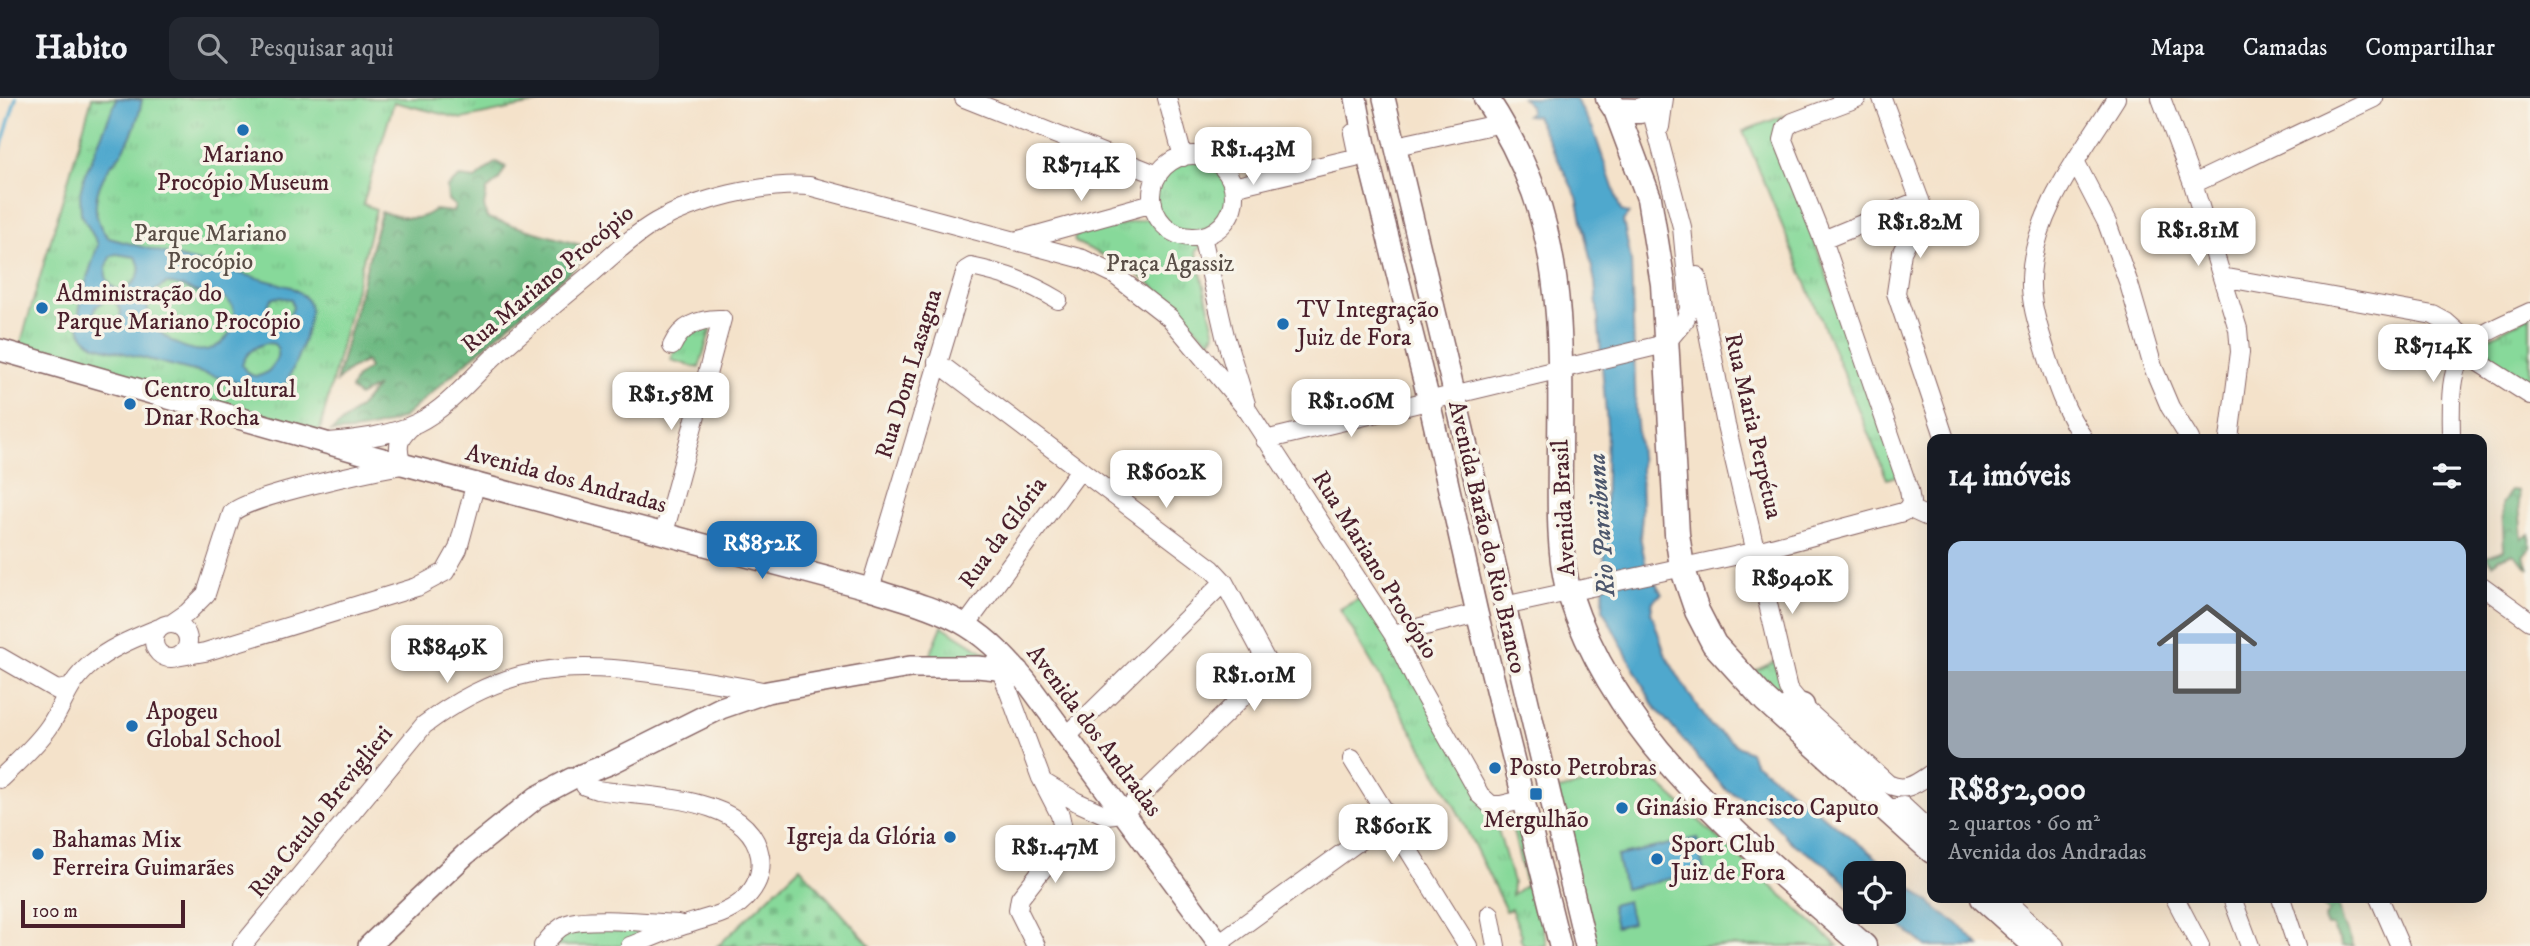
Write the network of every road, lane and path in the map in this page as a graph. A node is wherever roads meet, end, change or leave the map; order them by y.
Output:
1 (964, 98) edge
2 (1167, 98) edge
3 (1347, 98) edge
4 (1356, 98) edge
5 (1384, 98) edge
6 (1486, 98) edge
7 (1857, 98) edge
8 (1882, 98) edge
9 (2116, 98) edge
10 (2374, 98) edge
11 (2167, 100) edge
12 (1654, 101) edge
13 (1612, 104) edge
14 (1502, 123) junction
15 (1396, 146) junction
16 (1183, 157) junction
17 (2076, 163) junction
18 (1158, 175) junction
19 (2193, 184) junction
20 (1233, 187) junction
21 (1920, 200) junction
22 (1153, 203) junction
23 (1070, 226) junction
24 (1682, 227) junction
25 (1202, 236) junction
26 (1018, 240) junction
27 (1823, 240) junction
28 (1083, 259) junction
29 (2222, 277) junction
30 (1058, 300) dead end
31 (2530, 312) edge
32 (1225, 336) junction
33 (1191, 341) junction
34 (1659, 345) junction
35 (672, 346) dead end
36 (2467, 349) junction
37 (0, 350) edge
38 (937, 362) junction
39 (1565, 367) junction
40 (1453, 395) junction
41 (2530, 395) edge
42 (1429, 401) junction
43 (1248, 411) junction
44 (415, 424) junction
45 (1943, 434) edge
46 (2080, 434) edge
47 (2187, 434) edge
48 (2230, 434) edge
49 (2451, 434) edge
50 (1265, 440) junction
51 (326, 442) junction
52 (373, 463) junction
53 (405, 463) junction
54 (1079, 471) junction
55 (476, 482) junction
56 (1908, 508) junction
57 (1927, 517) edge
58 (664, 533) junction
59 (1757, 551) junction
60 (1675, 568) junction
61 (1223, 582) junction
62 (870, 589) junction
63 (2487, 590) edge
64 (1574, 591) junction
65 (1504, 606) junction
66 (1476, 613) junction
67 (2530, 621) edge
68 (966, 625) junction
69 (165, 626) junction
70 (1393, 634) junction
71 (117, 646) junction
72 (0, 657) edge
73 (170, 657) junction
74 (1009, 670) junction
75 (766, 692) junction
76 (62, 695) junction
77 (1793, 706) junction
78 (1067, 736) junction
79 (1352, 759) dead end
80 (1927, 776) edge
81 (0, 779) edge
82 (1043, 782) junction
83 (580, 783) junction
84 (1522, 800) junction
85 (1887, 810) junction
86 (1123, 813) junction
87 (1388, 820) junction
88 (1927, 828) edge
89 (1927, 846) edge
90 (1989, 903) edge
91 (2008, 903) edge
92 (2178, 903) edge
93 (2234, 903) edge
94 (2283, 903) edge
95 (2381, 903) edge
96 (1490, 914) dead end
97 (685, 925) junction
98 (1458, 943) edge
99 (1220, 945) edge
100 (1494, 945) edge
101 (242, 946) edge
102 (369, 946) edge
103 (543, 946) edge
104 (630, 946) edge
105 (1036, 946) edge
106 (1560, 946) edge
107 (1586, 946) edge
108 (1864, 946) edge
109 (2036, 946) edge
110 (2055, 946) edge
111 (2200, 946) edge
112 (2250, 946) edge
113 (2297, 946) edge
114 (2400, 946) edge

1 - 18 street
2 - 16 street
3 - 20 street
4 - 42 main road, Avenida Barão do Rio Branco
5 - 15 main road, Avenida Barão do Rio Branco
6 - 14 highway, Avenida Brasil
7 - 27 street
8 - 21 street
9 - 17 street
10 - 19 street
11 - 19 street
12 - 13 highway
12 - 24 street, Rua Maria Perpétua
13 - 34 highway
14 - 15 street
14 - 39 highway, Avenida Brasil
15 - 40 main road, Avenida Barão do Rio Branco
16 - 18 street
16 - 20 street
17 - 46 street
17 - 47 street
18 - 22 street
19 - 29 street
20 - 25 street
21 - 27 street
21 - 45 street
22 - 23 street
22 - 25 street
23 - 26 street
23 - 28 street
24 - 34 street, Rua Maria Perpétua
24 - 59 street, Rua Maria Perpétua
25 - 32 street
26 - 28 street, Rua Mariano Procópio
26 - 44 street, Rua Mariano Procópio
27 - 56 street
28 - 33 street, Rua Mariano Procópio
29 - 36 street
29 - 48 street
30 - 38 street, Rua Dom Lasagna
31 - 36 street
32 - 33 street
32 - 43 street
33 - 43 street, Rua Mariano Procópio
34 - 39 street
34 - 60 highway
35 - 58 street
36 - 41 street
36 - 49 street
37 - 51 main road, Rua Mariano Procópio
38 - 54 street
38 - 62 street, Rua Dom Lasagna
39 - 40 street
39 - 64 highway, Avenida Brasil
40 - 42 street
40 - 65 main road, Avenida Barão do Rio Branco
42 - 50 street
42 - 66 main road, Avenida Barão do Rio Branco
43 - 50 street, Rua Mariano Procópio
44 - 51 street, Rua Mariano Procópio
44 - 53 street
50 - 70 street, Rua Mariano Procópio
51 - 52 main road, Rua Mariano Procópio
52 - 53 main road, Rua Mariano Procópio
52 - 69 street
53 - 55 main road, Avenida dos Andradas
54 - 61 street
54 - 68 street, Rua da Glória
55 - 58 main road, Avenida dos Andradas
55 - 73 street
56 - 57 street
56 - 59 street
58 - 62 main road, Avenida dos Andradas
59 - 60 street
59 - 77 street, Rua Maria Perpétua
60 - 64 street
60 - 77 highway
61 - 78 street
61 - 86 street
62 - 68 main road, Avenida dos Andradas
63 - 67 street
64 - 65 street
64 - 108 highway, Avenida Brasil
65 - 107 main road, Avenida Barão do Rio Branco
66 - 70 street
66 - 84 main road, Avenida Barão do Rio Branco
68 - 74 main road, Avenida dos Andradas
69 - 71 street
69 - 73 street
69 - 73 street
70 - 84 street, Rua Mariano Procópio
71 - 73 street
71 - 76 street
72 - 76 street
74 - 75 main road
74 - 78 main road, Avenida dos Andradas
74 - 82 street
75 - 83 main road
75 - 101 street, Rua Catulo Breviglieri
76 - 81 street
77 - 80 street
77 - 85 highway
78 - 86 main road, Avenida dos Andradas
79 - 87 street
82 - 86 street
82 - 105 street
83 - 97 street
83 - 102 main road
84 - 106 main road, Avenida Barão do Rio Branco
85 - 88 street
85 - 89 highway
86 - 99 main road, Avenida dos Andradas
87 - 98 street
87 - 99 street
90 - 109 highway
91 - 110 street
92 - 111 street
93 - 112 street
94 - 113 street
95 - 114 street
96 - 100 street
97 - 103 street
97 - 104 street

